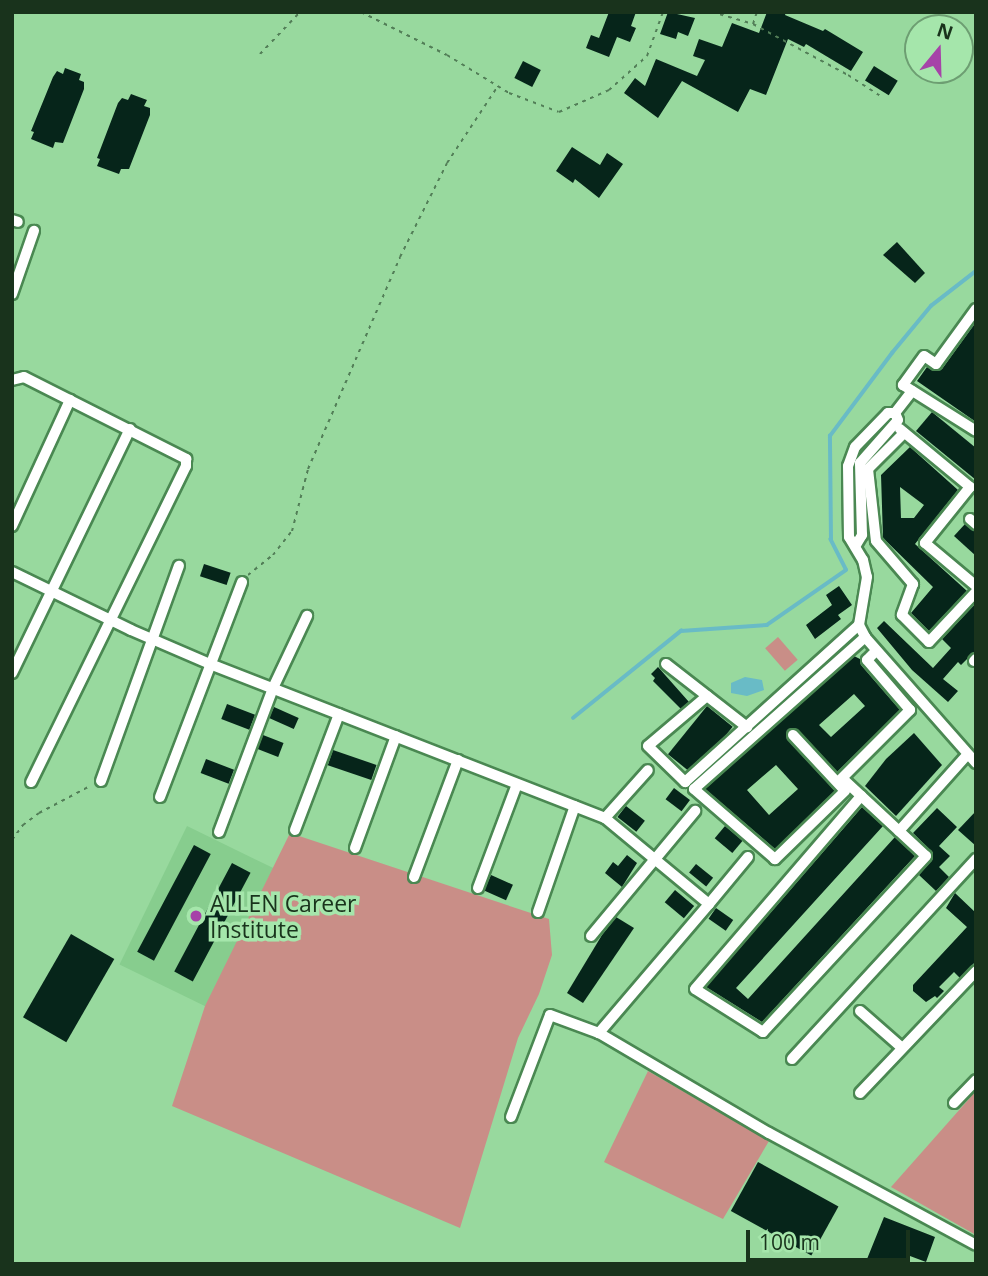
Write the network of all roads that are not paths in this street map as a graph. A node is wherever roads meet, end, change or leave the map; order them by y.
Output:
1 (34, 231) dead end
2 (12, 294) edge
3 (976, 309) edge
4 (12, 380) edge
5 (912, 391) junction
6 (70, 400) junction
7 (895, 413) junction
8 (894, 425) junction
9 (130, 429) junction
10 (976, 431) edge
11 (904, 433) junction
12 (12, 526) edge
13 (856, 545) junction
14 (178, 566) dead end
15 (12, 572) edge
16 (242, 582) road end
17 (976, 589) edge
18 (53, 592) junction
19 (307, 616) dead end
20 (110, 620) junction
21 (859, 625) junction
22 (865, 637) junction
23 (152, 639) junction
24 (876, 651) junction
25 (210, 664) junction
26 (666, 664) dead end
27 (12, 674) edge
28 (272, 688) junction
29 (707, 696) junction
30 (339, 714) junction
31 (747, 727) junction
32 (793, 735) dead end
33 (396, 736) junction
34 (967, 755) junction
35 (458, 761) junction
36 (976, 763) edge
37 (648, 770) dead end
38 (100, 781) road end
39 (840, 781) junction
40 (31, 782) dead end
41 (517, 783) junction
42 (862, 796) junction
43 (160, 797) dead end
44 (575, 806) junction
45 (695, 811) dead end
46 (605, 818) junction
47 (295, 830) dead end
48 (899, 831) junction
49 (219, 832) dead end
50 (355, 848) dead end
51 (748, 857) dead end
52 (976, 859) edge
53 (657, 860) junction
54 (414, 877) dead end
55 (478, 888) dead end
56 (709, 904) junction
57 (538, 912) dead end
58 (591, 936) dead end
59 (976, 971) edge
60 (860, 1011) dead end
61 (598, 1033) junction
62 (901, 1048) junction
63 (792, 1059) dead end
64 (976, 1080) edge
65 (860, 1093) dead end
66 (954, 1103) dead end
67 (510, 1117) dead end
68 (976, 1245) edge

1 - 2 street
3 - 5 street
4 - 6 street
5 - 7 street
5 - 10 street
6 - 9 street
6 - 12 street
7 - 8 street
7 - 13 street
8 - 11 street
8 - 13 street
9 - 18 street
9 - 20 street
11 - 17 street
11 - 17 street
13 - 21 street
14 - 23 street
15 - 18 street
16 - 25 street
18 - 20 street
18 - 27 street
19 - 28 street
20 - 23 street
20 - 40 street
21 - 22 street
21 - 31 street
22 - 24 street
22 - 39 street
23 - 25 street
23 - 38 street
24 - 34 street
24 - 39 street
25 - 28 street
25 - 43 street
26 - 29 street
28 - 30 street
28 - 49 street
29 - 31 street
29 - 31 street
30 - 33 street
30 - 47 street
32 - 39 street
33 - 35 street
33 - 50 street
34 - 36 street
34 - 48 street
35 - 41 street
35 - 54 street
37 - 46 street
39 - 42 street
41 - 44 street
41 - 55 street
42 - 48 street
42 - 48 street
44 - 46 street
44 - 57 street
45 - 53 street
46 - 53 street
51 - 56 street
52 - 63 street
53 - 56 street
53 - 58 street
56 - 61 street
59 - 62 street
60 - 62 street
61 - 67 street
61 - 68 street
62 - 65 street
64 - 66 street

